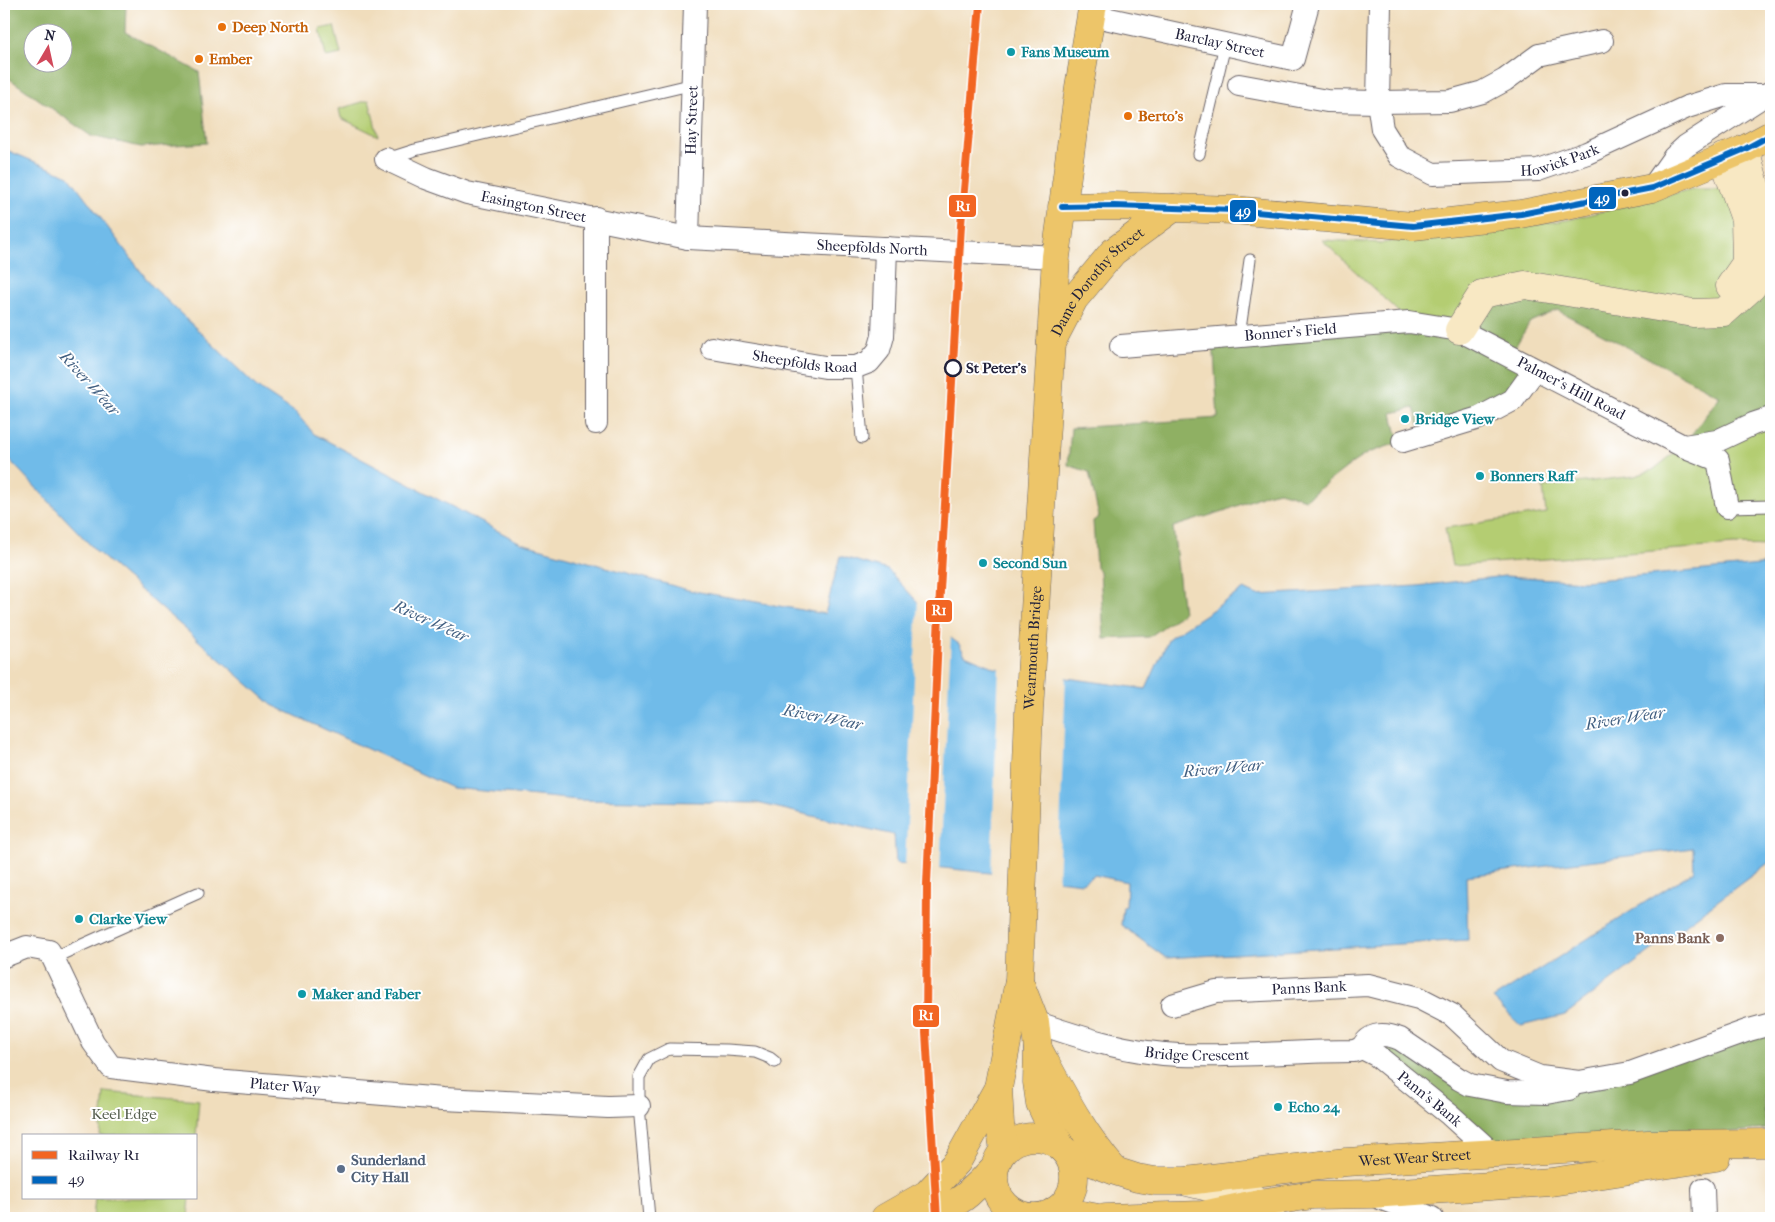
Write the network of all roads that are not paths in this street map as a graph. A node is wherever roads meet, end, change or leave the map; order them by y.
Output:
1 (695, 4) edge
2 (1308, 4) edge
3 (1380, 4) edge
4 (1092, 10) edge
5 (1602, 41) dead end
6 (1225, 45) junction
7 (694, 84) junction
8 (1239, 85) dead end
9 (1768, 94) edge
10 (1378, 102) junction
11 (1771, 135) edge
12 (1734, 153) junction
13 (1199, 154) dead end
14 (386, 160) joint
15 (1652, 188) junction
16 (1062, 207) junction
17 (1173, 208) junction
18 (596, 218) junction
19 (688, 238) junction
20 (1771, 243) edge
21 (886, 248) junction
22 (1056, 257) junction
23 (1250, 260) dead end
24 (1693, 313) junction
25 (1459, 330) junction
26 (1239, 336) junction
27 (1051, 342) junction
28 (1121, 346) dead end
29 (712, 348) dead end
30 (856, 367) junction
31 (1534, 371) junction
32 (1771, 418) edge
33 (596, 423) dead end
34 (862, 438) dead end
35 (1403, 442) dead end
36 (1683, 446) junction
37 (1771, 506) edge
38 (1727, 507) joint
39 (198, 893) dead end
40 (4, 956) edge
41 (54, 958) junction
42 (1019, 968) junction
43 (1172, 1005) dead end
44 (1771, 1024) edge
45 (1036, 1036) junction
46 (1362, 1048) junction
47 (725, 1050) junction
48 (775, 1062) dead end
49 (758, 1065) dead end
50 (1580, 1082) junction
51 (998, 1088) junction
52 (639, 1106) junction
53 (1771, 1145) edge
54 (1063, 1150) junction
55 (1493, 1154) junction
56 (999, 1159) junction
57 (1115, 1172) junction
58 (1186, 1181) junction
59 (1703, 1189) dead end
60 (1371, 1194) junction
61 (1266, 1211) edge
62 (1038, 1216) edge
63 (649, 1217) edge
64 (1207, 1217) edge
65 (885, 1218) edge
66 (913, 1218) edge
67 (1098, 1218) edge
68 (1106, 1218) edge
69 (1432, 1218) edge
70 (1704, 1218) edge

1 - 7 street, Hay Street
2 - 6 street, Barclay Street
3 - 10 street, Howick Park
4 - 6 street, Barclay Street
4 - 16 main road, Wearmouth Bridge
5 - 10 street
6 - 13 lane
7 - 14 lane
7 - 19 street, Hay Street
8 - 10 street
9 - 10 street, Howick Park
9 - 15 street
11 - 12 main road, Dame Dorothy Street
12 - 15 main road, Dame Dorothy Street
12 - 20 street
12 - 24 street
14 - 18 street, Easington Street
15 - 17 main road, Dame Dorothy Street
16 - 17 main road, Dame Dorothy Street
16 - 22 main road, Wearmouth Bridge
17 - 27 main road, Dame Dorothy Street
18 - 19 street, Easington Street
18 - 33 street
19 - 21 street, Sheepfolds North
20 - 24 street
21 - 22 street, Sheepfolds North
21 - 30 street, Sheepfolds Road
22 - 27 main road, Wearmouth Bridge
23 - 26 lane
24 - 25 street
25 - 26 street, Bonner's Field
25 - 31 street, Palmer's Hill Road
26 - 28 street, Bonner's Field
27 - 42 main road, Wearmouth Bridge
29 - 30 street, Sheepfolds Road
30 - 34 lane
31 - 35 street
31 - 36 street, Palmer's Hill Road
32 - 36 street
36 - 38 street, Palmer's Hill Road
37 - 38 lane
39 - 41 lane
40 - 41 street
41 - 52 street, Plater Way
42 - 45 main road
42 - 51 main road
43 - 50 street, Panns Bank
44 - 50 street, Panns Bank
45 - 46 street, Bridge Crescent
45 - 54 main road
45 - 57 main road
46 - 50 street
46 - 55 street, Pann's Bank
47 - 48 lane
47 - 49 lane
47 - 52 lane
51 - 56 main road
51 - 65 main road
52 - 63 lane
53 - 55 main road, West Wear Street
53 - 60 main road, West Wear Street
54 - 56 main road
54 - 57 main road, West Wear Street
54 - 62 main road
55 - 58 main road, West Wear Street
56 - 62 main road
56 - 66 main road
57 - 58 main road, West Wear Street
58 - 61 street
59 - 70 street
60 - 61 main road, West Wear Street
60 - 69 street
61 - 64 main road, West Wear Street
62 - 67 main road
64 - 68 main road, West Wear Street

